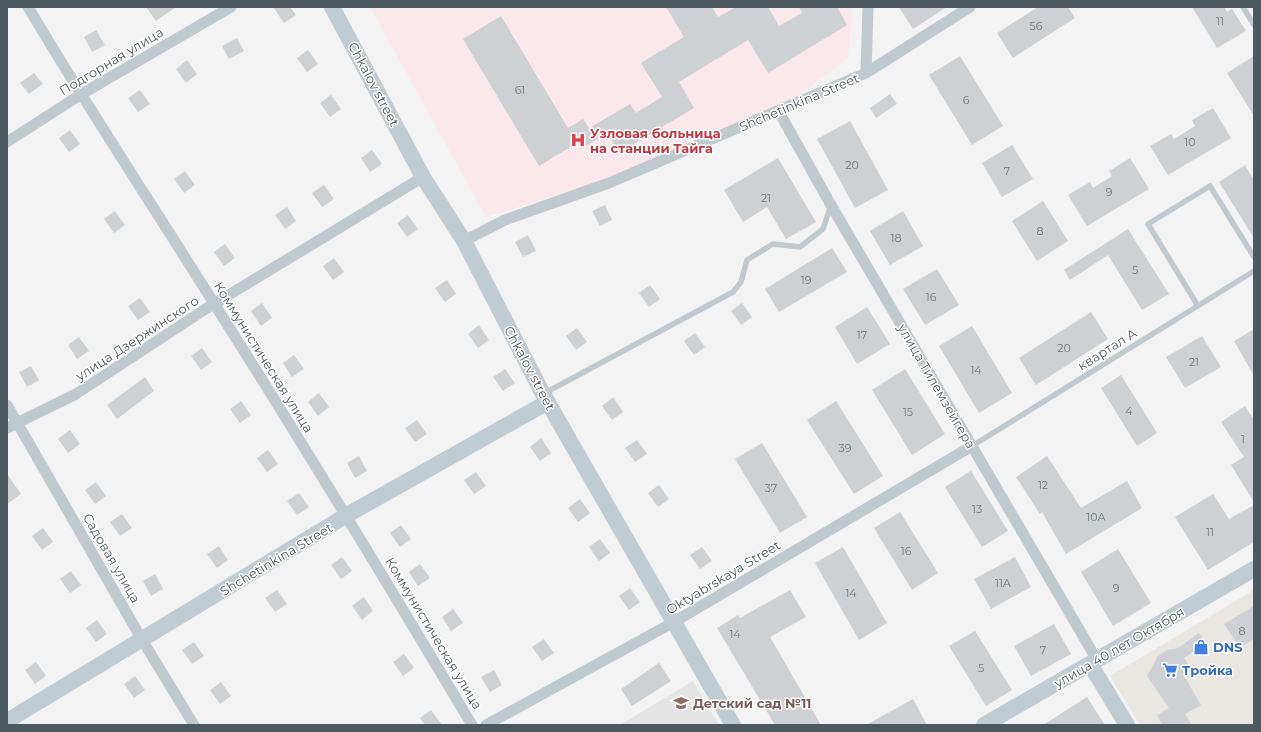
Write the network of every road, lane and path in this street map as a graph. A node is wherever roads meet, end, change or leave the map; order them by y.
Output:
1 (28, 7) edge
2 (231, 7) edge
3 (332, 7) edge
4 (868, 7) edge
5 (970, 7) edge
6 (1243, 7) edge
7 (1254, 25) edge
8 (866, 73) junction
9 (80, 95) junction
10 (779, 112) junction
11 (7, 142) edge
12 (424, 177) junction
13 (831, 205) junction
14 (464, 241) junction
15 (1254, 257) edge
16 (1254, 271) edge
17 (215, 304) junction
18 (1198, 306) junction
19 (546, 398) junction
20 (7, 404) edge
21 (18, 421) junction
22 (7, 428) edge
23 (972, 446) junction
24 (347, 515) junction
25 (1254, 569) edge
26 (674, 622) junction
27 (142, 638) junction
28 (1094, 662) junction
29 (7, 721) edge
30 (194, 725) edge
31 (472, 725) edge
32 (486, 725) edge
33 (734, 725) edge
34 (984, 725) edge
35 (1127, 725) edge

1 - 9 street, Коммунистическая улица
2 - 9 street, Подгорная улица
3 - 12 street, Chkalov street
4 - 8 street
5 - 8 street, Shchetinkina Street
6 - 7 lane
8 - 10 street, Shchetinkina Street
9 - 11 street, Подгорная улица
9 - 17 street, Коммунистическая улица
10 - 13 street, улица Тилемзейгера
10 - 14 street, Shchetinkina Street
12 - 14 street, Chkalov street
12 - 17 street, улица Дзержинского
13 - 19 lane
13 - 23 street, улица Тилемзейгера
14 - 19 street, Chkalov street
15 - 18 lane
16 - 18 lane, квартал А
17 - 21 street, улица Дзержинского
17 - 24 street, Коммунистическая улица
18 - 23 lane, квартал А
19 - 24 street, Shchetinkina Street
19 - 26 street, Chkalov street
20 - 21 street, Садовая улица
21 - 22 street, улица Дзержинского
21 - 27 street, Садовая улица
23 - 26 street, Oktyabrskaya Street
23 - 28 street, улица Тилемзейгера
24 - 27 street, Shchetinkina Street
24 - 31 street, Коммунистическая улица
25 - 28 street, улица 40 лет Октября
26 - 32 street, Oktyabrskaya Street
26 - 33 street, Chkalov street
27 - 29 street, Shchetinkina Street
27 - 30 street, Садовая улица
28 - 34 street, улица 40 лет Октября
28 - 35 street, улица Тилемзейгера

